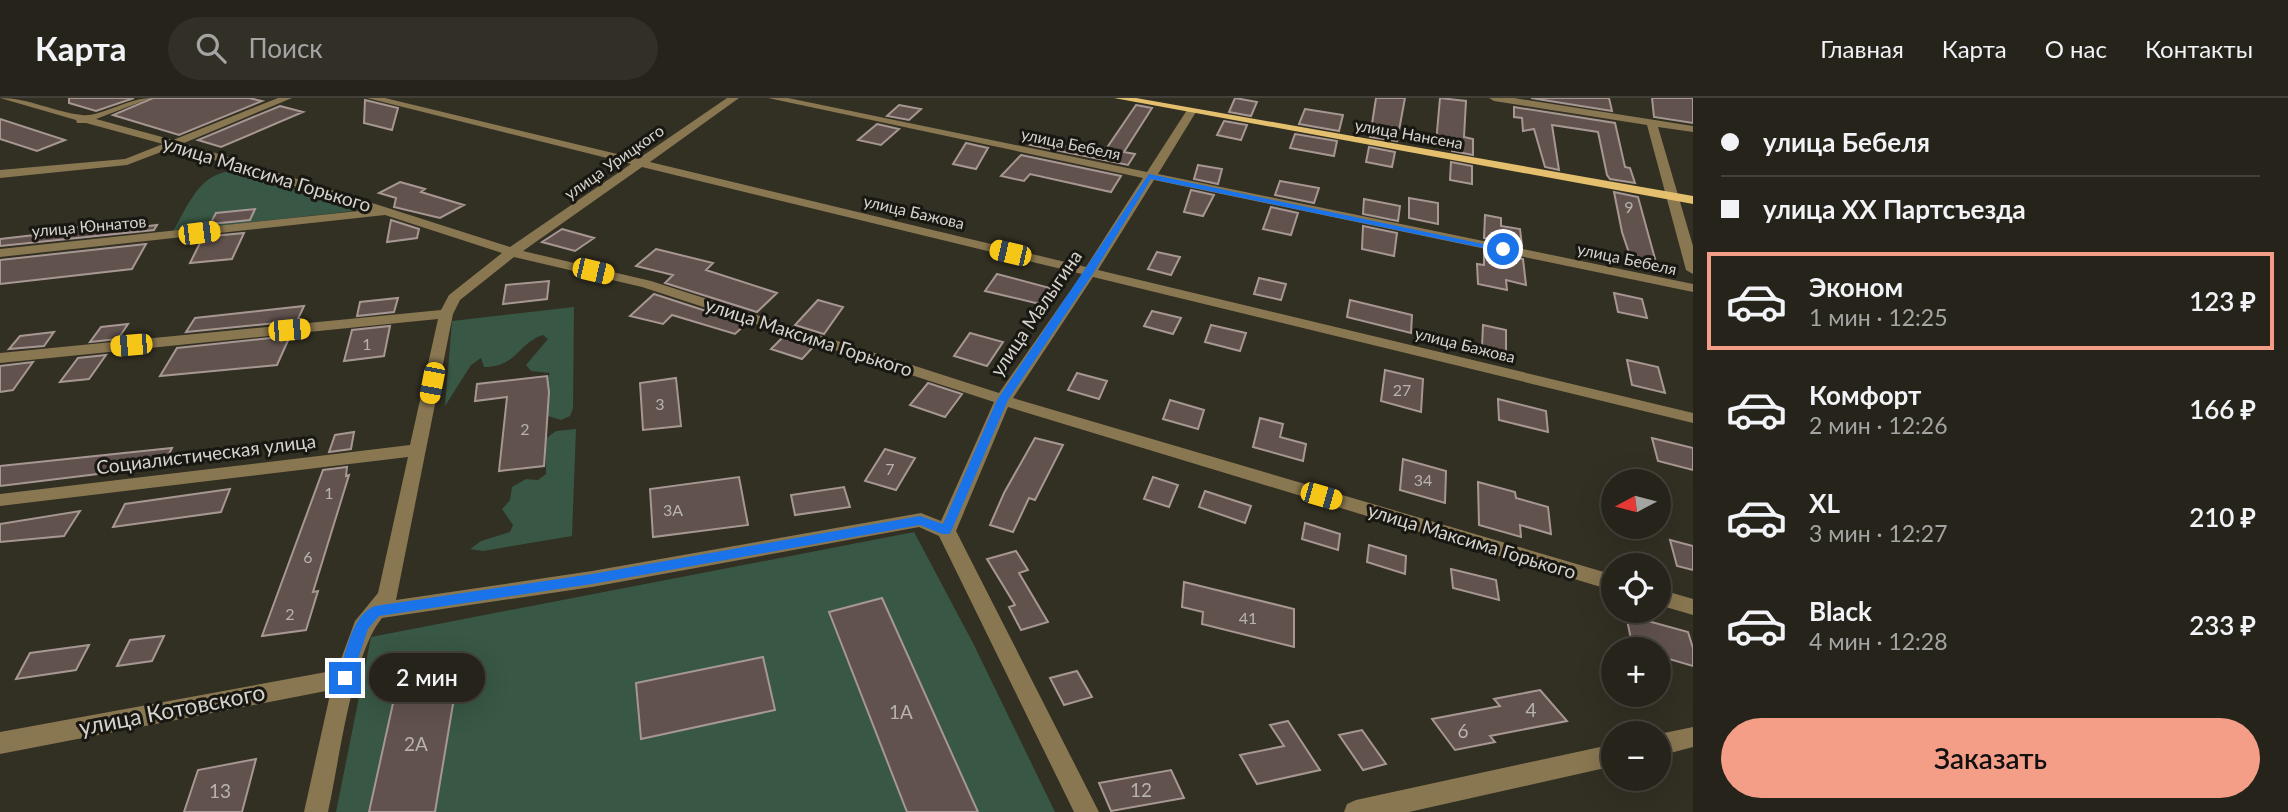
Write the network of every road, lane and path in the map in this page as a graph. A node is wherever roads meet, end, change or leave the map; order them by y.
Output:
1 (2, 98) edge
2 (146, 98) edge
3 (287, 98) edge
4 (372, 98) edge
5 (734, 98) edge
6 (773, 98) edge
7 (1119, 98) edge
8 (1494, 98) edge
9 (1192, 111) junction
10 (81, 121) junction
11 (1652, 123) junction
12 (1693, 130) edge
13 (173, 144) junction
14 (637, 164) junction
15 (0, 174) edge
16 (1149, 177) junction
17 (1672, 197) junction
18 (1693, 201) edge
19 (389, 211) junction
20 (512, 252) junction
21 (0, 253) edge
22 (1693, 270) edge
23 (1090, 272) junction
24 (1693, 288) edge
25 (446, 314) junction
26 (0, 358) edge
27 (1003, 400) junction
28 (1693, 418) edge
29 (418, 450) junction
30 (0, 500) edge
31 (946, 531) junction
32 (1601, 579) edge
33 (1671, 601) edge
34 (1693, 607) edge
35 (375, 611) junction
36 (345, 678) junction
37 (1693, 737) edge
38 (1671, 742) edge
39 (0, 743) edge
40 (1601, 758) edge
41 (316, 812) edge
42 (1087, 812) edge
43 (1356, 812) edge

1 - 10 street, улица Максима Горького
2 - 10 street
3 - 13 street
4 - 14 street, улица Бажова
5 - 14 street, улица Урицкого
6 - 16 street, улица Бебеля
7 - 9 main road, улица Нансена
8 - 11 street
9 - 16 street, улица Малыгина
9 - 17 main road, улица Нансена
10 - 13 street, улица Максима Горького
11 - 12 street
11 - 17 street
13 - 15 street
13 - 19 street, улица Максима Горького
14 - 20 street, улица Урицкого
14 - 23 street, улица Бажова
16 - 23 street, улица Малыгина
16 - 24 street, улица Бебеля
17 - 18 main road, улица Нансена
17 - 22 street
19 - 20 street, улица Максима Горького
19 - 21 street, улица Юннатов
20 - 25 street, улица Урицкого
20 - 27 street, улица Максима Горького
23 - 27 street, улица Малыгина
23 - 28 street, улица Бажова
25 - 26 street
25 - 29 street
27 - 31 street, улица Малыгина
27 - 32 street, улица Максима Горького
29 - 30 street, Социалистическая улица
29 - 35 street
31 - 35 street
31 - 42 street
33 - 34 street
35 - 36 street
36 - 39 street, улица Котовского
36 - 41 street
37 - 38 street
40 - 43 street

